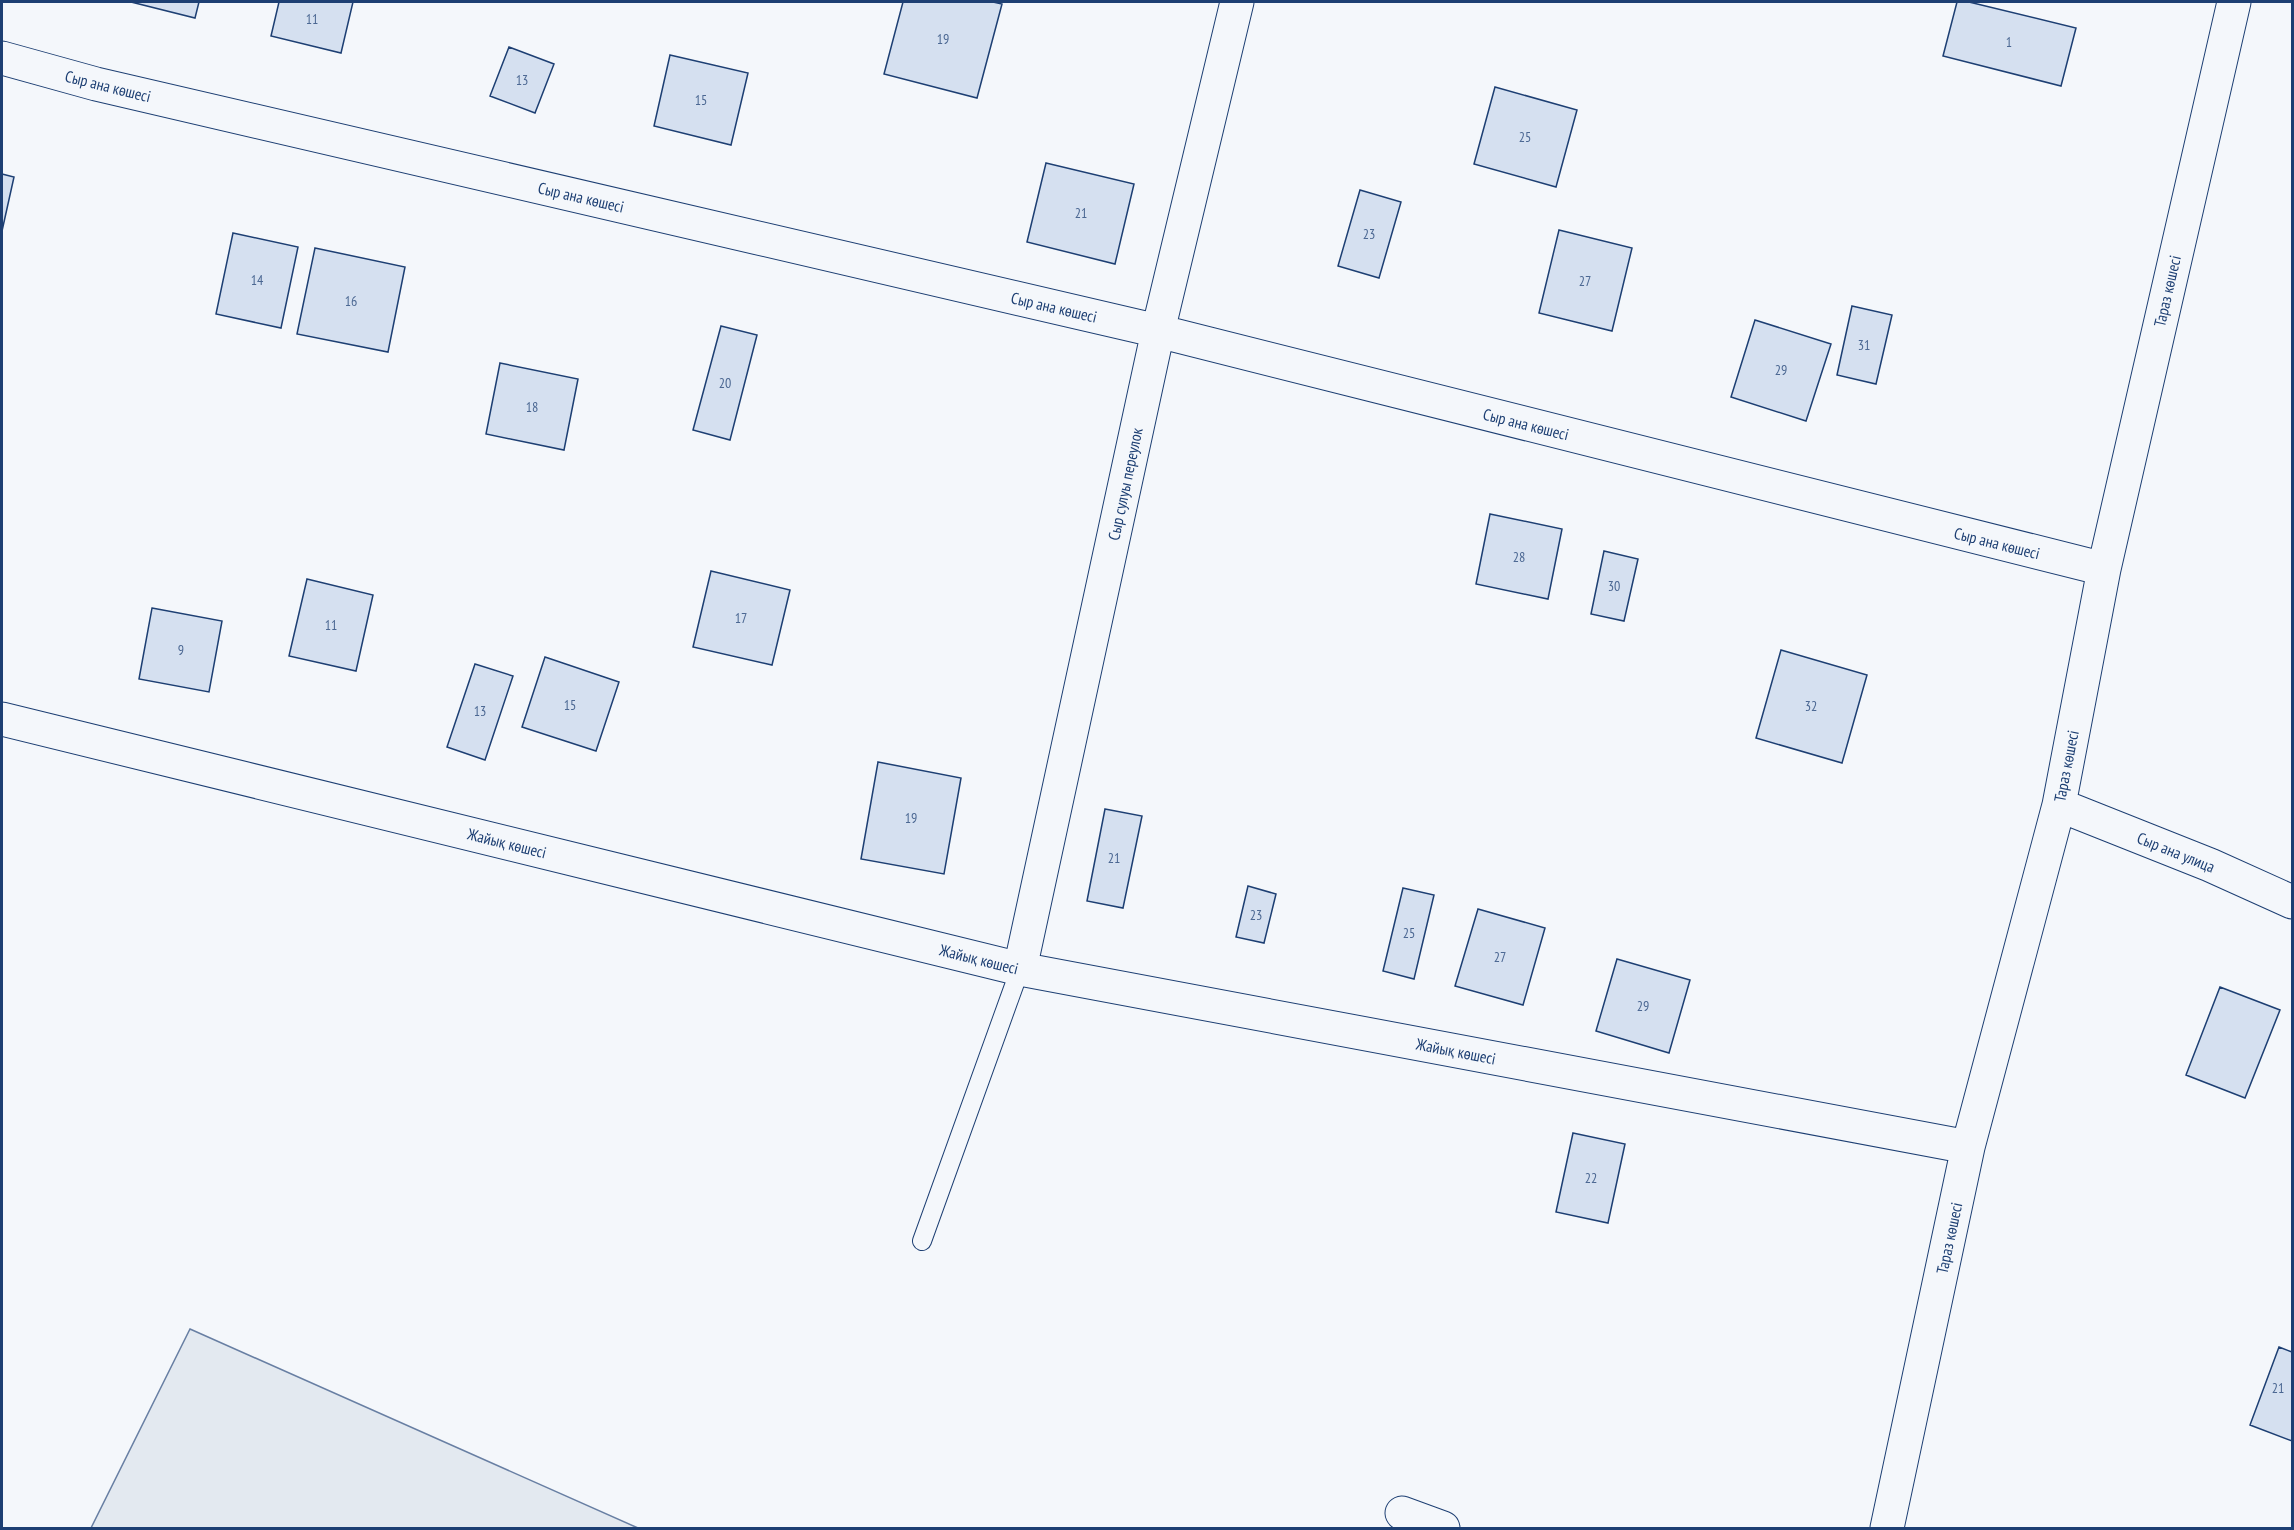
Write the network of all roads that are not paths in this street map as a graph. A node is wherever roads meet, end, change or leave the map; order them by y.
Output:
1 (1238, 2) edge
2 (2234, 2) edge
3 (2, 58) edge
4 (1158, 331) junction
5 (2104, 569) junction
6 (2, 719) edge
7 (2059, 805) junction
8 (2292, 902) edge
9 (1020, 969) junction
10 (1968, 1147) junction
11 (921, 1241) dead end
12 (1402, 1513) dead end
13 (1443, 1528) edge
14 (1887, 1528) edge

1 - 4 street, Сыр сулуы переулок
2 - 5 street, Тараз көшесі
3 - 4 street, Сыр ана көшесі
4 - 5 street, Сыр ана көшесі
4 - 9 street, Сыр сулуы переулок
5 - 7 street, Тараз көшесі
6 - 9 street, Жайық көшесі
7 - 8 street, Сыр ана улица
7 - 10 street, Тараз көшесі
9 - 10 street, Жайық көшесі
9 - 11 lane
10 - 14 street, Тараз көшесі
12 - 13 street

